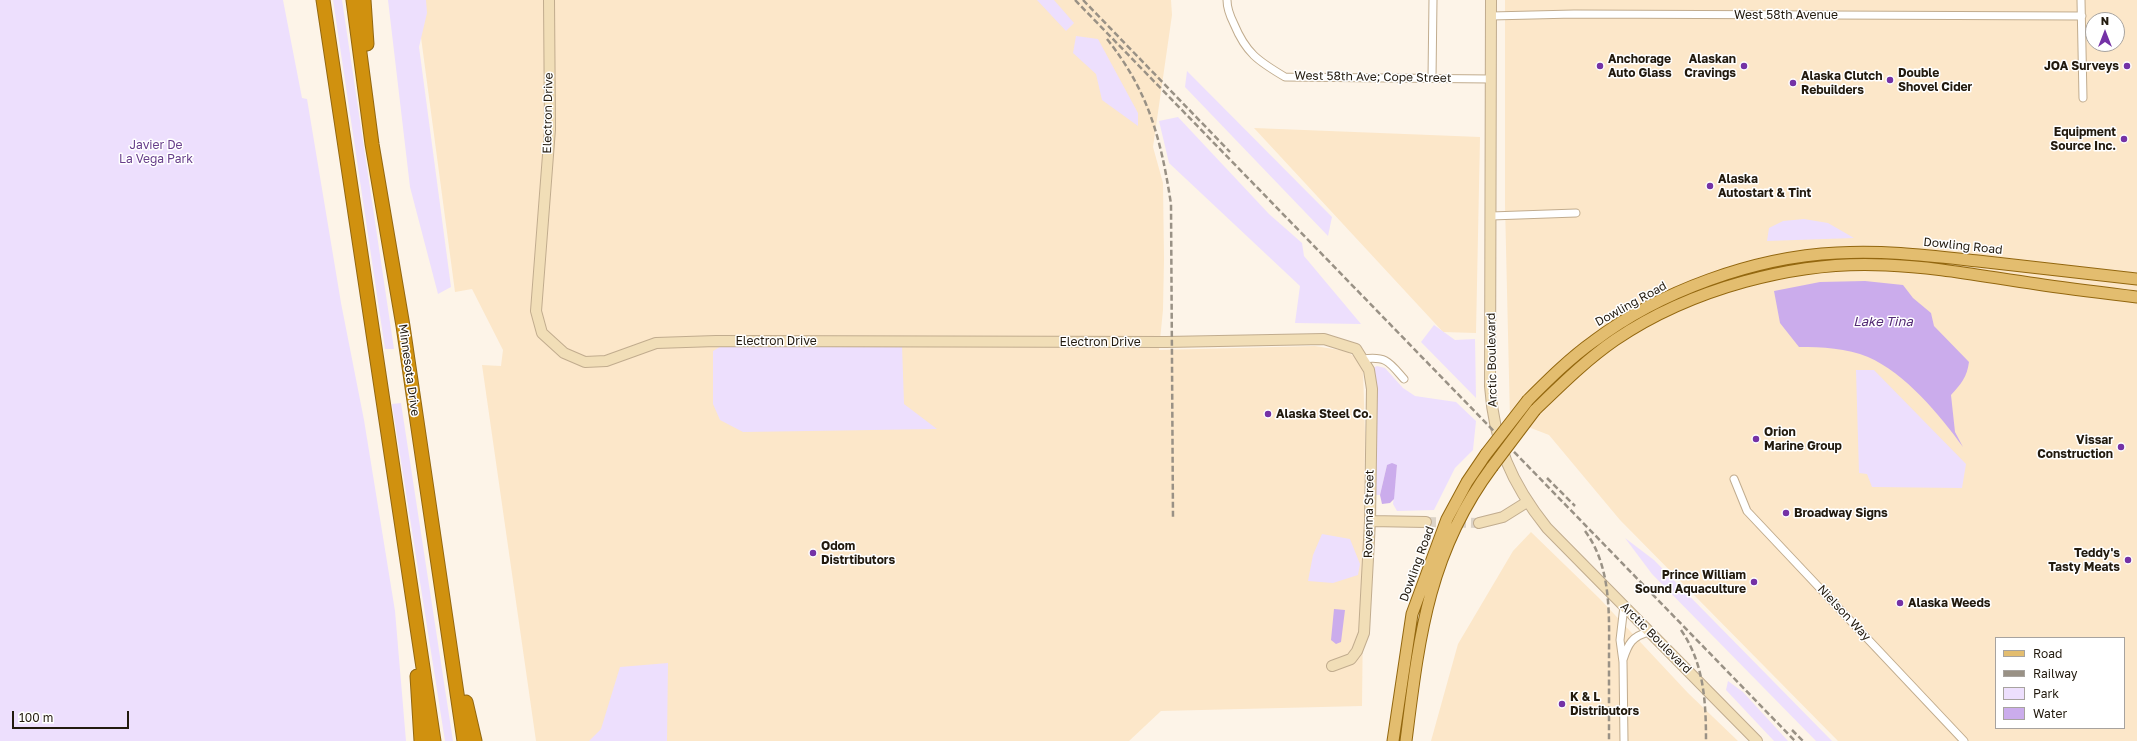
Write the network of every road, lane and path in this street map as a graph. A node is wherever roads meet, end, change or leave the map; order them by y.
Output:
1 (314, 0) edge
2 (323, 0) edge
3 (353, 0) edge
4 (364, 0) edge
5 (549, 0) edge
6 (1227, 0) edge
7 (1433, 0) edge
8 (1491, 0) edge
9 (2081, 0) edge
10 (1491, 16) junction
11 (2082, 16) junction
12 (1432, 78) junction
13 (1490, 79) junction
14 (2083, 98) dead end
15 (372, 144) junction
16 (345, 152) junction
17 (1576, 213) dead end
18 (1491, 216) junction
19 (2137, 279) edge
20 (2137, 297) edge
21 (1356, 349) joint
22 (1363, 359) junction
23 (1404, 379) dead end
24 (1734, 480) dead end
25 (1527, 502) junction
26 (1370, 521) junction
27 (1426, 522) tunnel mouth
28 (1479, 523) tunnel mouth
29 (1624, 606) junction
30 (447, 623) junction
31 (1649, 632) junction
32 (418, 638) junction
33 (1623, 662) junction
34 (1332, 666) dead end
35 (421, 741) edge
36 (434, 741) edge
37 (464, 741) edge
38 (475, 741) edge
39 (1393, 741) edge
40 (1406, 741) edge
41 (1624, 741) edge
42 (1757, 741) edge
43 (1964, 741) edge

1 - 16 highway
2 - 16 highway
3 - 15 highway, Minnesota Drive
4 - 15 highway
5 - 21 street, Electron Drive
6 - 12 street, West 58th Ave; Cope Street
7 - 12 street
8 - 10 street, Arctic Boulevard
9 - 11 street
10 - 11 street, West 58th Avenue
10 - 13 street, Arctic Boulevard
11 - 14 street
12 - 13 street, West 58th Ave; Cope Street
13 - 18 street, Arctic Boulevard
15 - 30 highway, Minnesota Drive
16 - 32 highway
17 - 18 street
18 - 25 street, Arctic Boulevard
19 - 39 main road, Dowling Road, bridge
20 - 40 main road, Dowling Road, bridge
21 - 22 street, Rovenna Street
22 - 23 street
22 - 26 street, Rovenna Street
24 - 43 street, Nielson Way
25 - 28 street
25 - 29 street, Arctic Boulevard
26 - 27 street
26 - 34 street, Rovenna Street
29 - 31 street, Arctic Boulevard
29 - 33 street
30 - 37 highway, Minnesota Drive
30 - 38 highway
31 - 33 street
31 - 42 street, Arctic Boulevard
32 - 35 highway
32 - 36 highway
33 - 41 street

